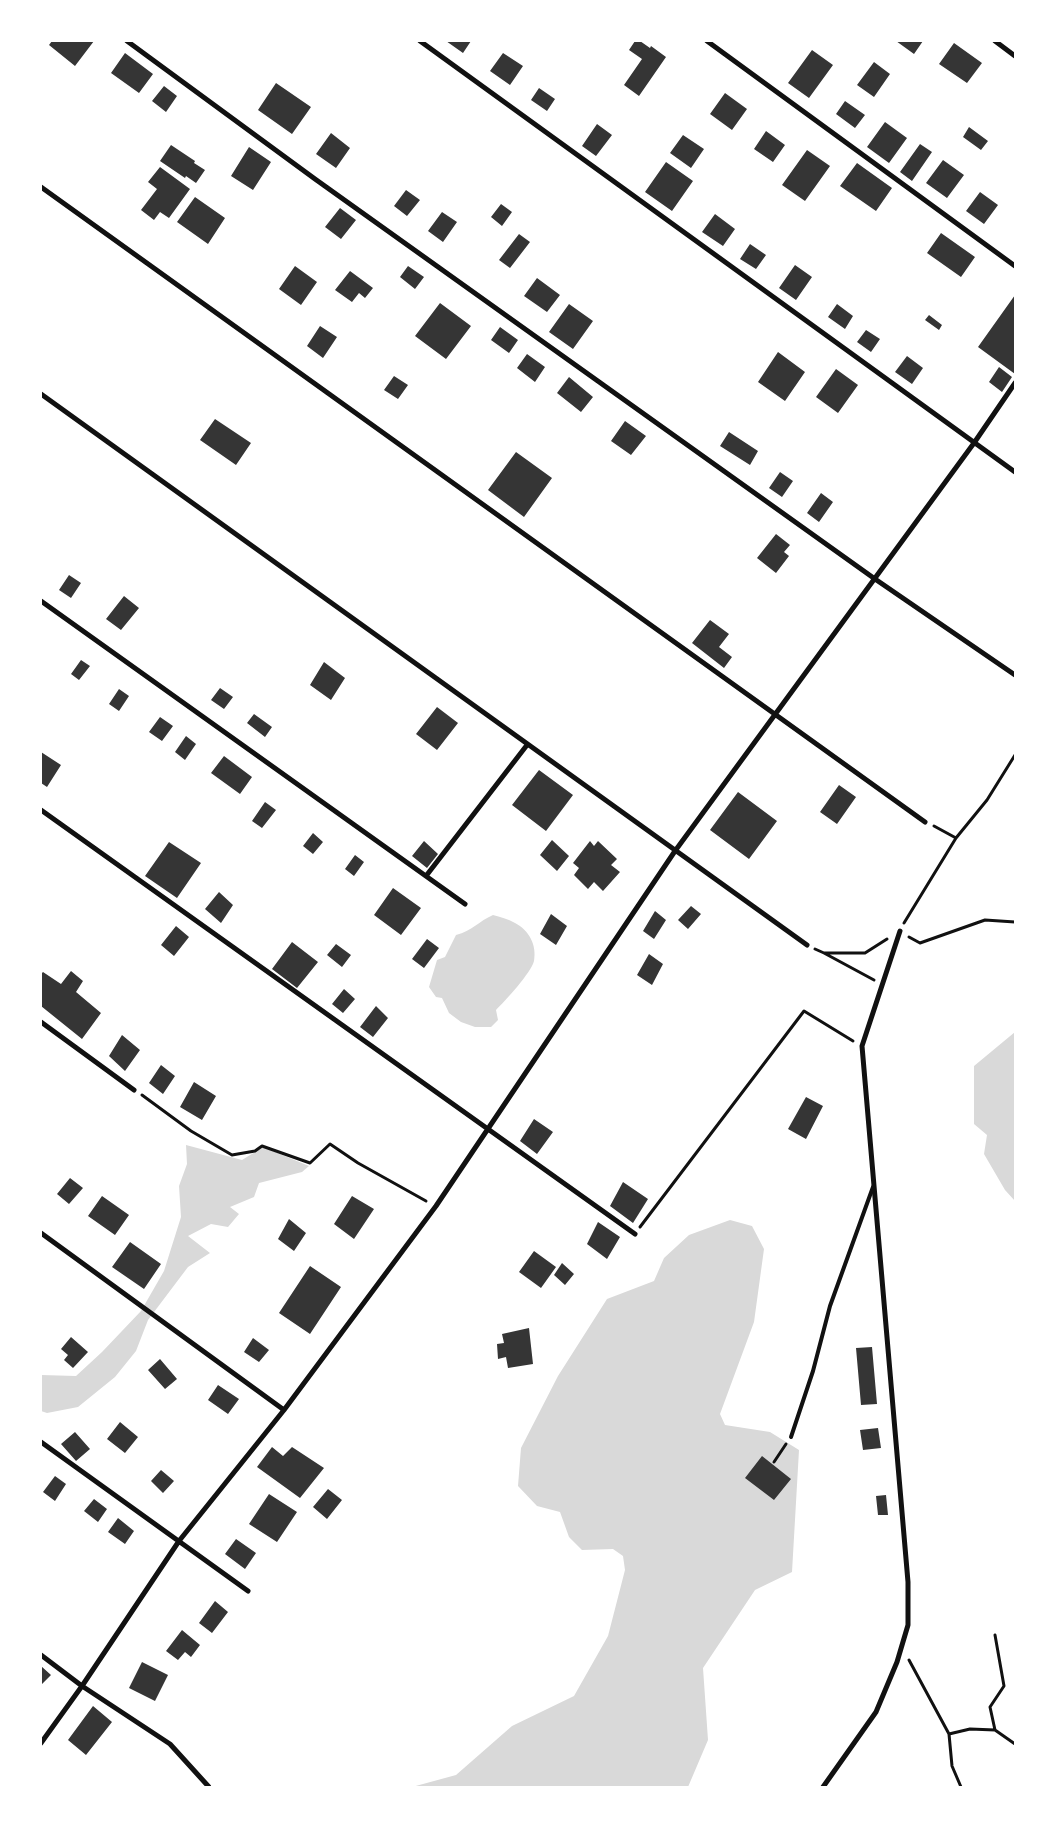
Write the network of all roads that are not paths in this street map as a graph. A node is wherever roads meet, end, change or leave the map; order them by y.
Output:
1 (127, 41) edge
2 (420, 41) edge
3 (707, 41) edge
4 (995, 41) edge
5 (1015, 56) edge
6 (41, 187) edge
7 (1015, 266) edge
8 (1015, 383) edge
9 (41, 394) edge
10 (974, 443) junction
11 (1015, 472) edge
12 (875, 579) junction
13 (41, 601) edge
14 (1015, 675) edge
15 (774, 714) junction
16 (527, 745) junction
17 (41, 810) edge
18 (926, 822) road end
19 (675, 851) junction
20 (426, 876) junction
21 (466, 904) dead end
22 (900, 931) road end
23 (807, 945) dead end
24 (41, 1022) edge
25 (134, 1090) road end
26 (488, 1130) junction
27 (874, 1185) junction
28 (41, 1233) edge
29 (635, 1234) road end
30 (284, 1410) junction
31 (791, 1437) road end
32 (41, 1442) edge
33 (179, 1541) junction
34 (248, 1591) dead end
35 (41, 1654) edge
36 (82, 1686) junction
37 (41, 1743) edge
38 (209, 1787) edge
39 (824, 1787) edge

1 - 12 street
2 - 10 street
3 - 7 street
4 - 5 street
6 - 15 street
8 - 10 street
9 - 16 street
10 - 11 street
10 - 12 street
12 - 14 street
12 - 15 street
13 - 20 street
15 - 18 street
15 - 19 street
16 - 19 street
16 - 20 street
17 - 26 street
19 - 23 street
19 - 26 street
20 - 21 street
22 - 27 street
24 - 25 street
26 - 29 street
26 - 30 street
27 - 31 lane
27 - 39 street
28 - 30 street
30 - 33 street
32 - 33 street
33 - 34 street
33 - 36 street
35 - 36 street
36 - 37 street
36 - 38 street

